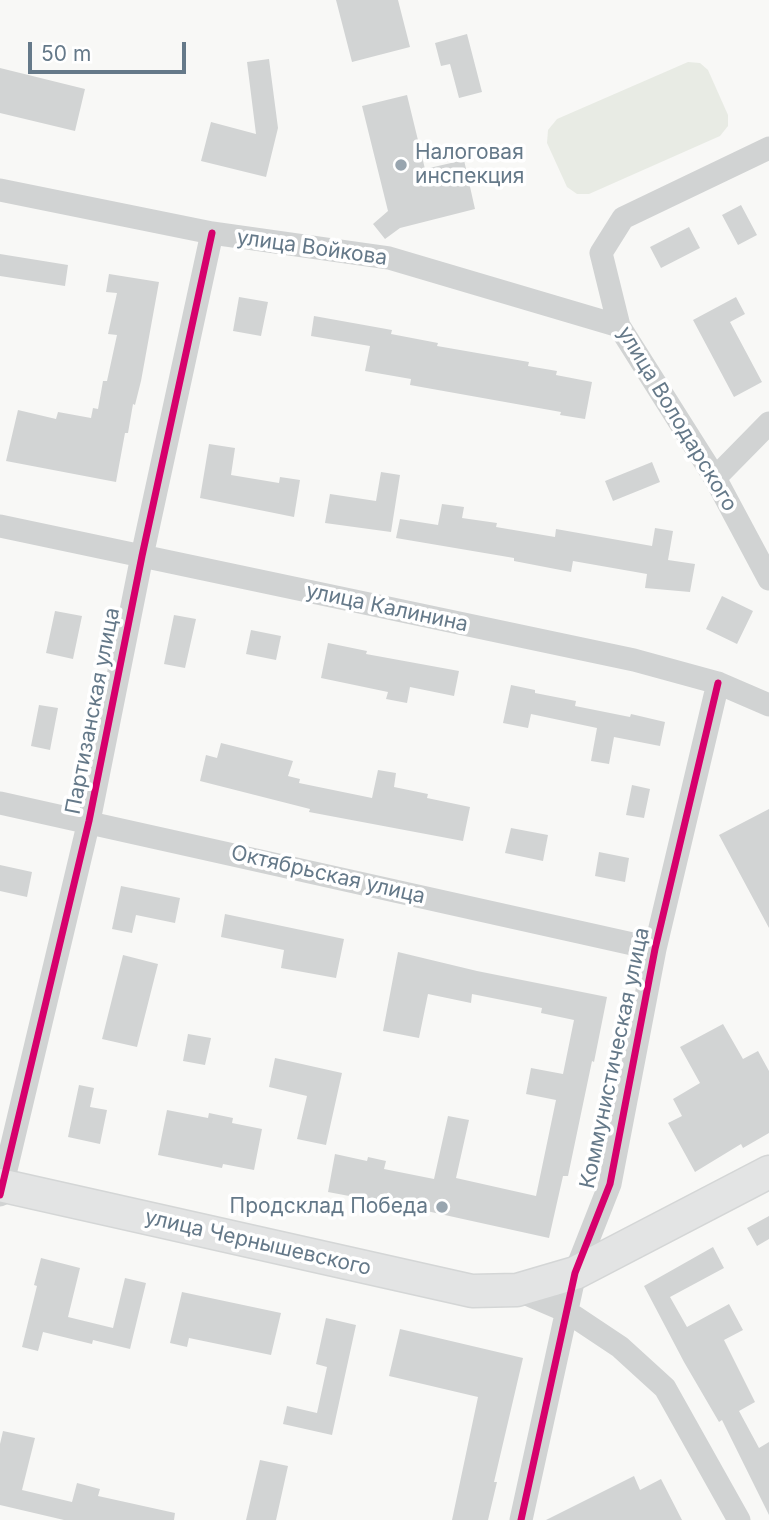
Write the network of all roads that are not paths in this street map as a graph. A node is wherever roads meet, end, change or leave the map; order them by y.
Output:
1 (769, 148) edge
2 (0, 190) edge
3 (212, 233) junction
4 (619, 326) junction
5 (769, 423) edge
6 (715, 478) junction
7 (0, 526) edge
8 (142, 556) junction
9 (769, 579) edge
10 (718, 683) junction
11 (769, 705) edge
12 (0, 803) edge
13 (89, 821) junction
14 (655, 949) junction
15 (769, 1172) edge
16 (1, 1188) edge
17 (575, 1273) junction
18 (517, 1290) junction
19 (566, 1311) junction
20 (521, 1520) edge
21 (739, 1520) edge

1 - 4 street, улица Володарского
2 - 3 street, улица Войкова
3 - 4 street, улица Войкова
3 - 8 street, Партизанская улица
4 - 6 street, улица Володарского
5 - 6 street
6 - 9 street, улица Володарского
7 - 8 street, улица Калинина
8 - 10 street, улица Калинина
8 - 13 street, Партизанская улица
10 - 11 street, улица Калинина
10 - 14 street, Коммунистическая улица
12 - 13 street, Октябрьская улица
13 - 14 street, Октябрьская улица
13 - 16 street, Партизанская улица
14 - 17 street, Коммунистическая улица
15 - 17 street, улица Чернышевского
16 - 18 street, улица Чернышевского
17 - 18 street, улица Чернышевского
17 - 19 street, Коммунистическая улица
18 - 19 street
19 - 20 street, Коммунистическая улица
19 - 21 street

